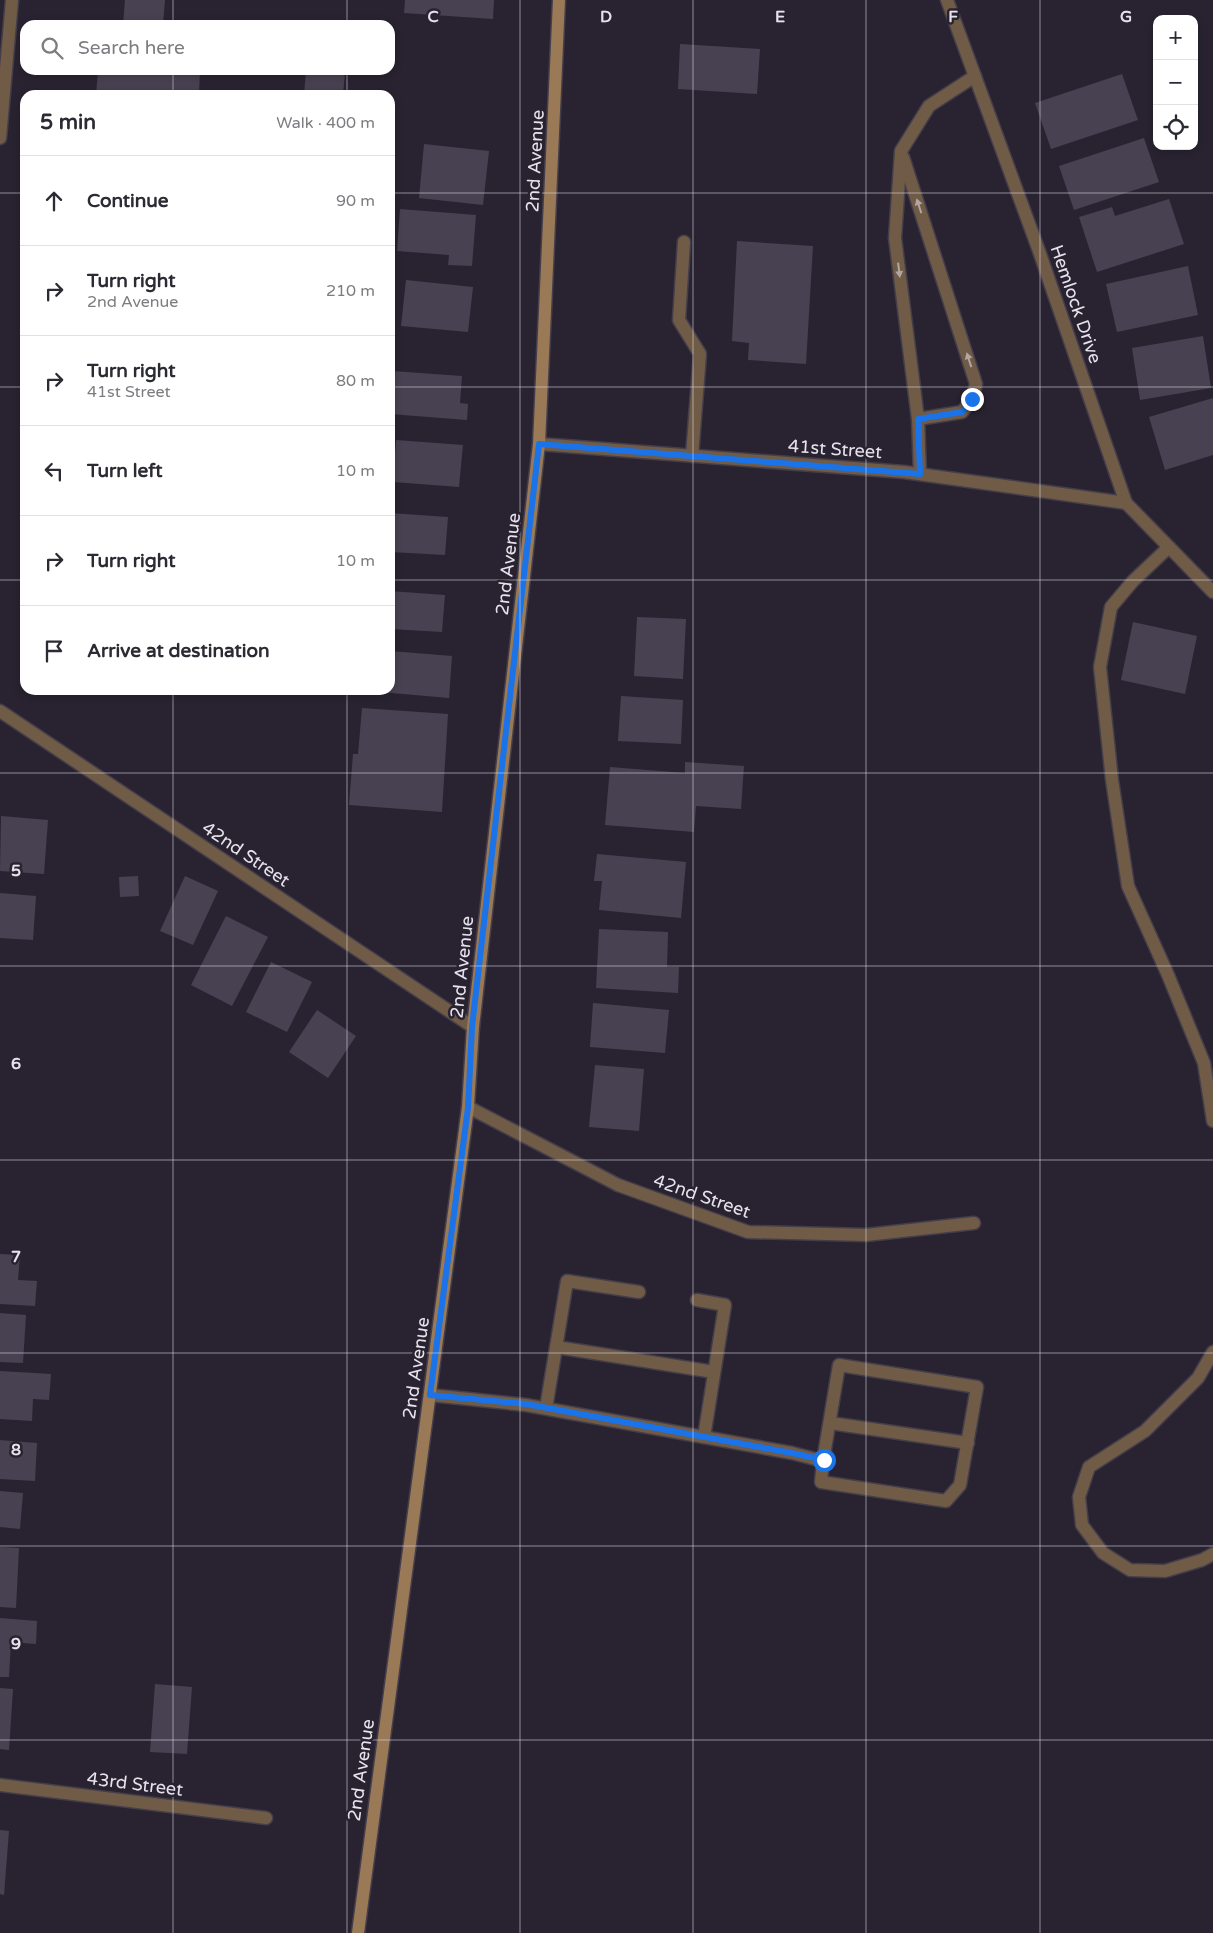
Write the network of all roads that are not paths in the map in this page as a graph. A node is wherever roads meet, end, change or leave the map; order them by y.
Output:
1 (12, 0) edge
2 (559, 0) edge
3 (947, 0) edge
4 (975, 76) junction
5 (0, 138) edge
6 (901, 152) junction
7 (684, 242) dead end
8 (918, 419) junction
9 (539, 444) junction
10 (692, 456) junction
11 (920, 474) junction
12 (1126, 503) junction
13 (1170, 547) junction
14 (1213, 592) edge
15 (0, 710) edge
16 (472, 1027) junction
17 (468, 1108) junction
18 (1213, 1121) edge
19 (974, 1223) dead end
20 (639, 1292) dead end
21 (697, 1300) dead end
22 (556, 1347) junction
23 (1213, 1352) edge
24 (714, 1372) junction
25 (430, 1395) junction
26 (546, 1408) junction
27 (830, 1423) junction
28 (704, 1437) junction
29 (968, 1443) junction
30 (824, 1460) junction
31 (1213, 1554) edge
32 (0, 1785) edge
33 (266, 1818) dead end
34 (358, 1933) edge

1 - 5 street
2 - 9 main road, 2nd Avenue
3 - 4 street, Hemlock Drive
4 - 6 street
4 - 12 street, Hemlock Drive
6 -> 8 street
8 -> 6 street
7 - 10 street
8 - 11 street
9 - 10 street, 41st Street
9 - 16 main road, 2nd Avenue
10 - 11 street, 41st Street
11 - 12 street, 41st Street
12 - 13 street, Hemlock Drive
13 - 14 street, Hemlock Drive
13 - 18 street
15 - 16 street, 42nd Street
16 - 17 main road, 2nd Avenue
17 - 19 street, 42nd Street
17 - 25 main road, 2nd Avenue
20 - 22 street
21 - 24 street
22 - 24 street
22 - 26 street
23 - 31 street
24 - 28 street
25 - 26 street
25 - 34 main road, 2nd Avenue
26 - 28 street
27 - 29 street
27 - 29 street
27 - 30 street
28 - 30 street
29 - 30 street
32 - 33 street, 43rd Street

